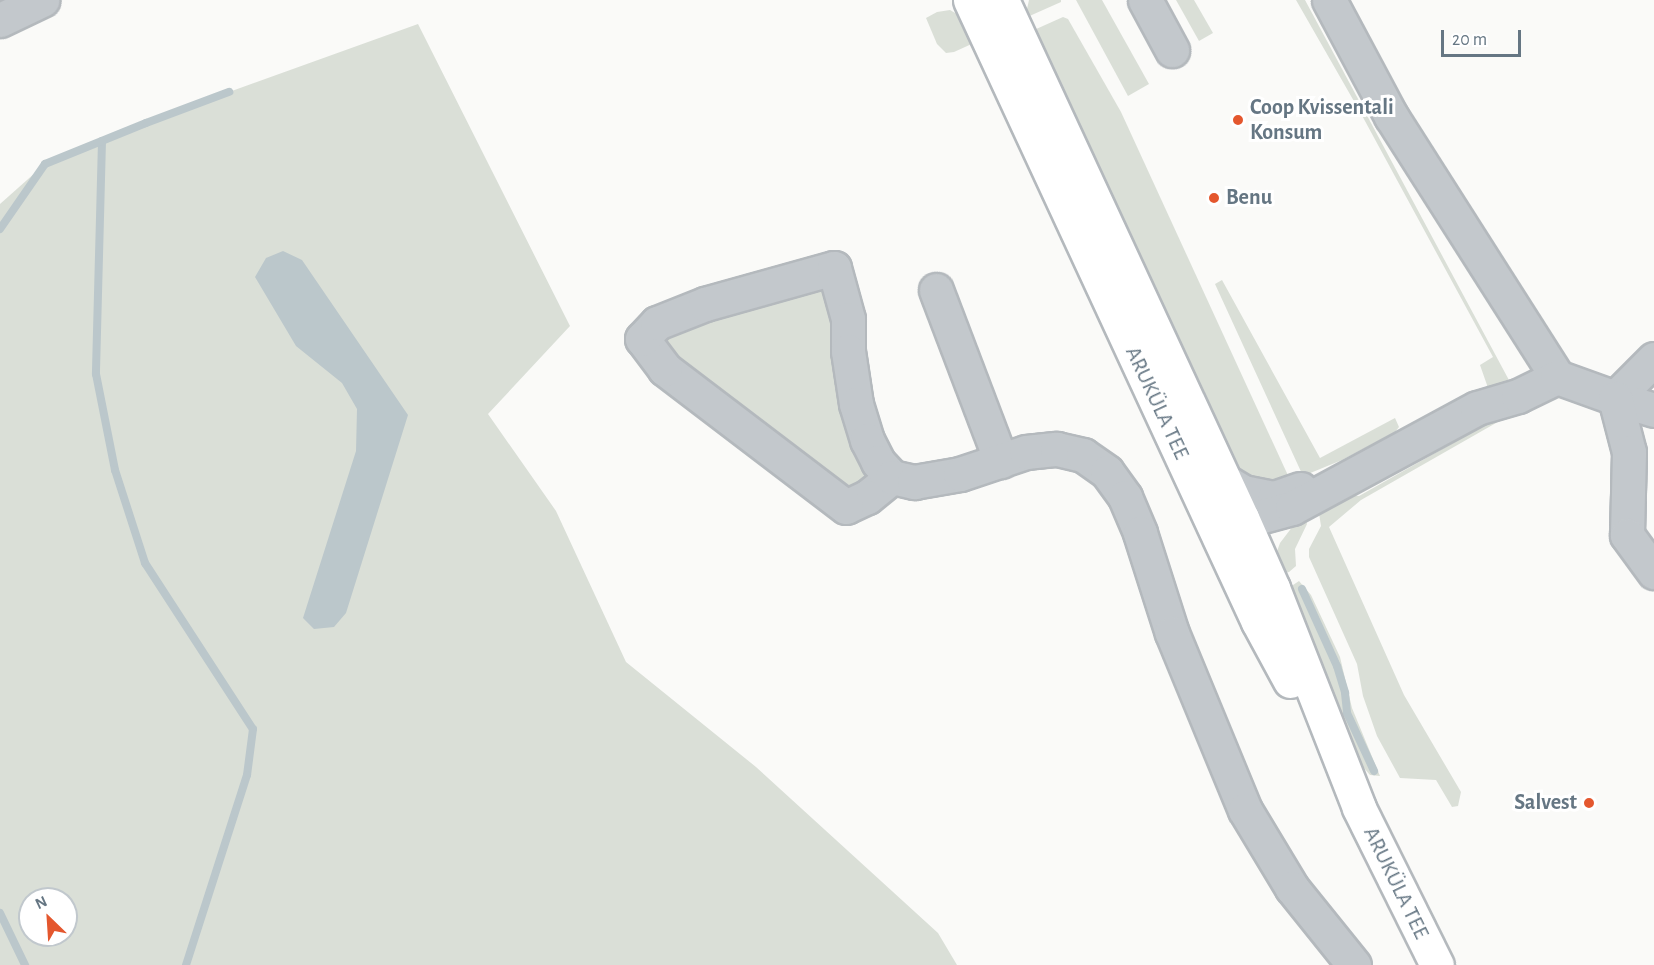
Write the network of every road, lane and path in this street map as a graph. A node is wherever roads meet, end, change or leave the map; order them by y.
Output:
1 (42, 0) edge
2 (970, 0) edge
3 (1145, 0) edge
4 (1329, 0) edge
5 (1000, 11) edge
6 (0, 20) edge
7 (1172, 50) dead end
8 (936, 290) dead end
9 (1654, 359) edge
10 (1557, 378) junction
11 (1615, 398) junction
12 (1654, 410) edge
13 (1173, 437) junction
14 (1399, 450) junction
15 (1001, 461) junction
16 (1220, 473) junction
17 (892, 477) junction
18 (1323, 480) junction
19 (1292, 508) junction
20 (1248, 522) junction
21 (1232, 565) junction
22 (1266, 571) junction
23 (1654, 572) edge
24 (1356, 801) junction
25 (1354, 965) edge
26 (1437, 965) edge

1 - 6 street
2 - 5 highway, ARUKÜLA TEE
3 - 7 street
4 - 10 street
5 - 13 highway, ARUKÜLA TEE
5 - 16 highway, ARUKÜLA TEE
8 - 15 street
9 - 11 street
10 - 11 street
10 - 14 street
11 - 12 street
11 - 23 street
13 - 20 street
13 - 21 highway, ARUKÜLA TEE
14 - 18 street
14 - 19 street
15 - 17 street
15 - 25 street
16 - 18 street
16 - 20 highway, ARUKÜLA TEE
17 - 17 street
18 - 20 street
19 - 20 street
19 - 22 street
20 - 21 street
20 - 22 highway, ARUKÜLA TEE
21 - 24 highway, ARUKÜLA TEE
22 - 24 highway, ARUKÜLA TEE
24 - 26 highway, ARUKÜLA TEE

